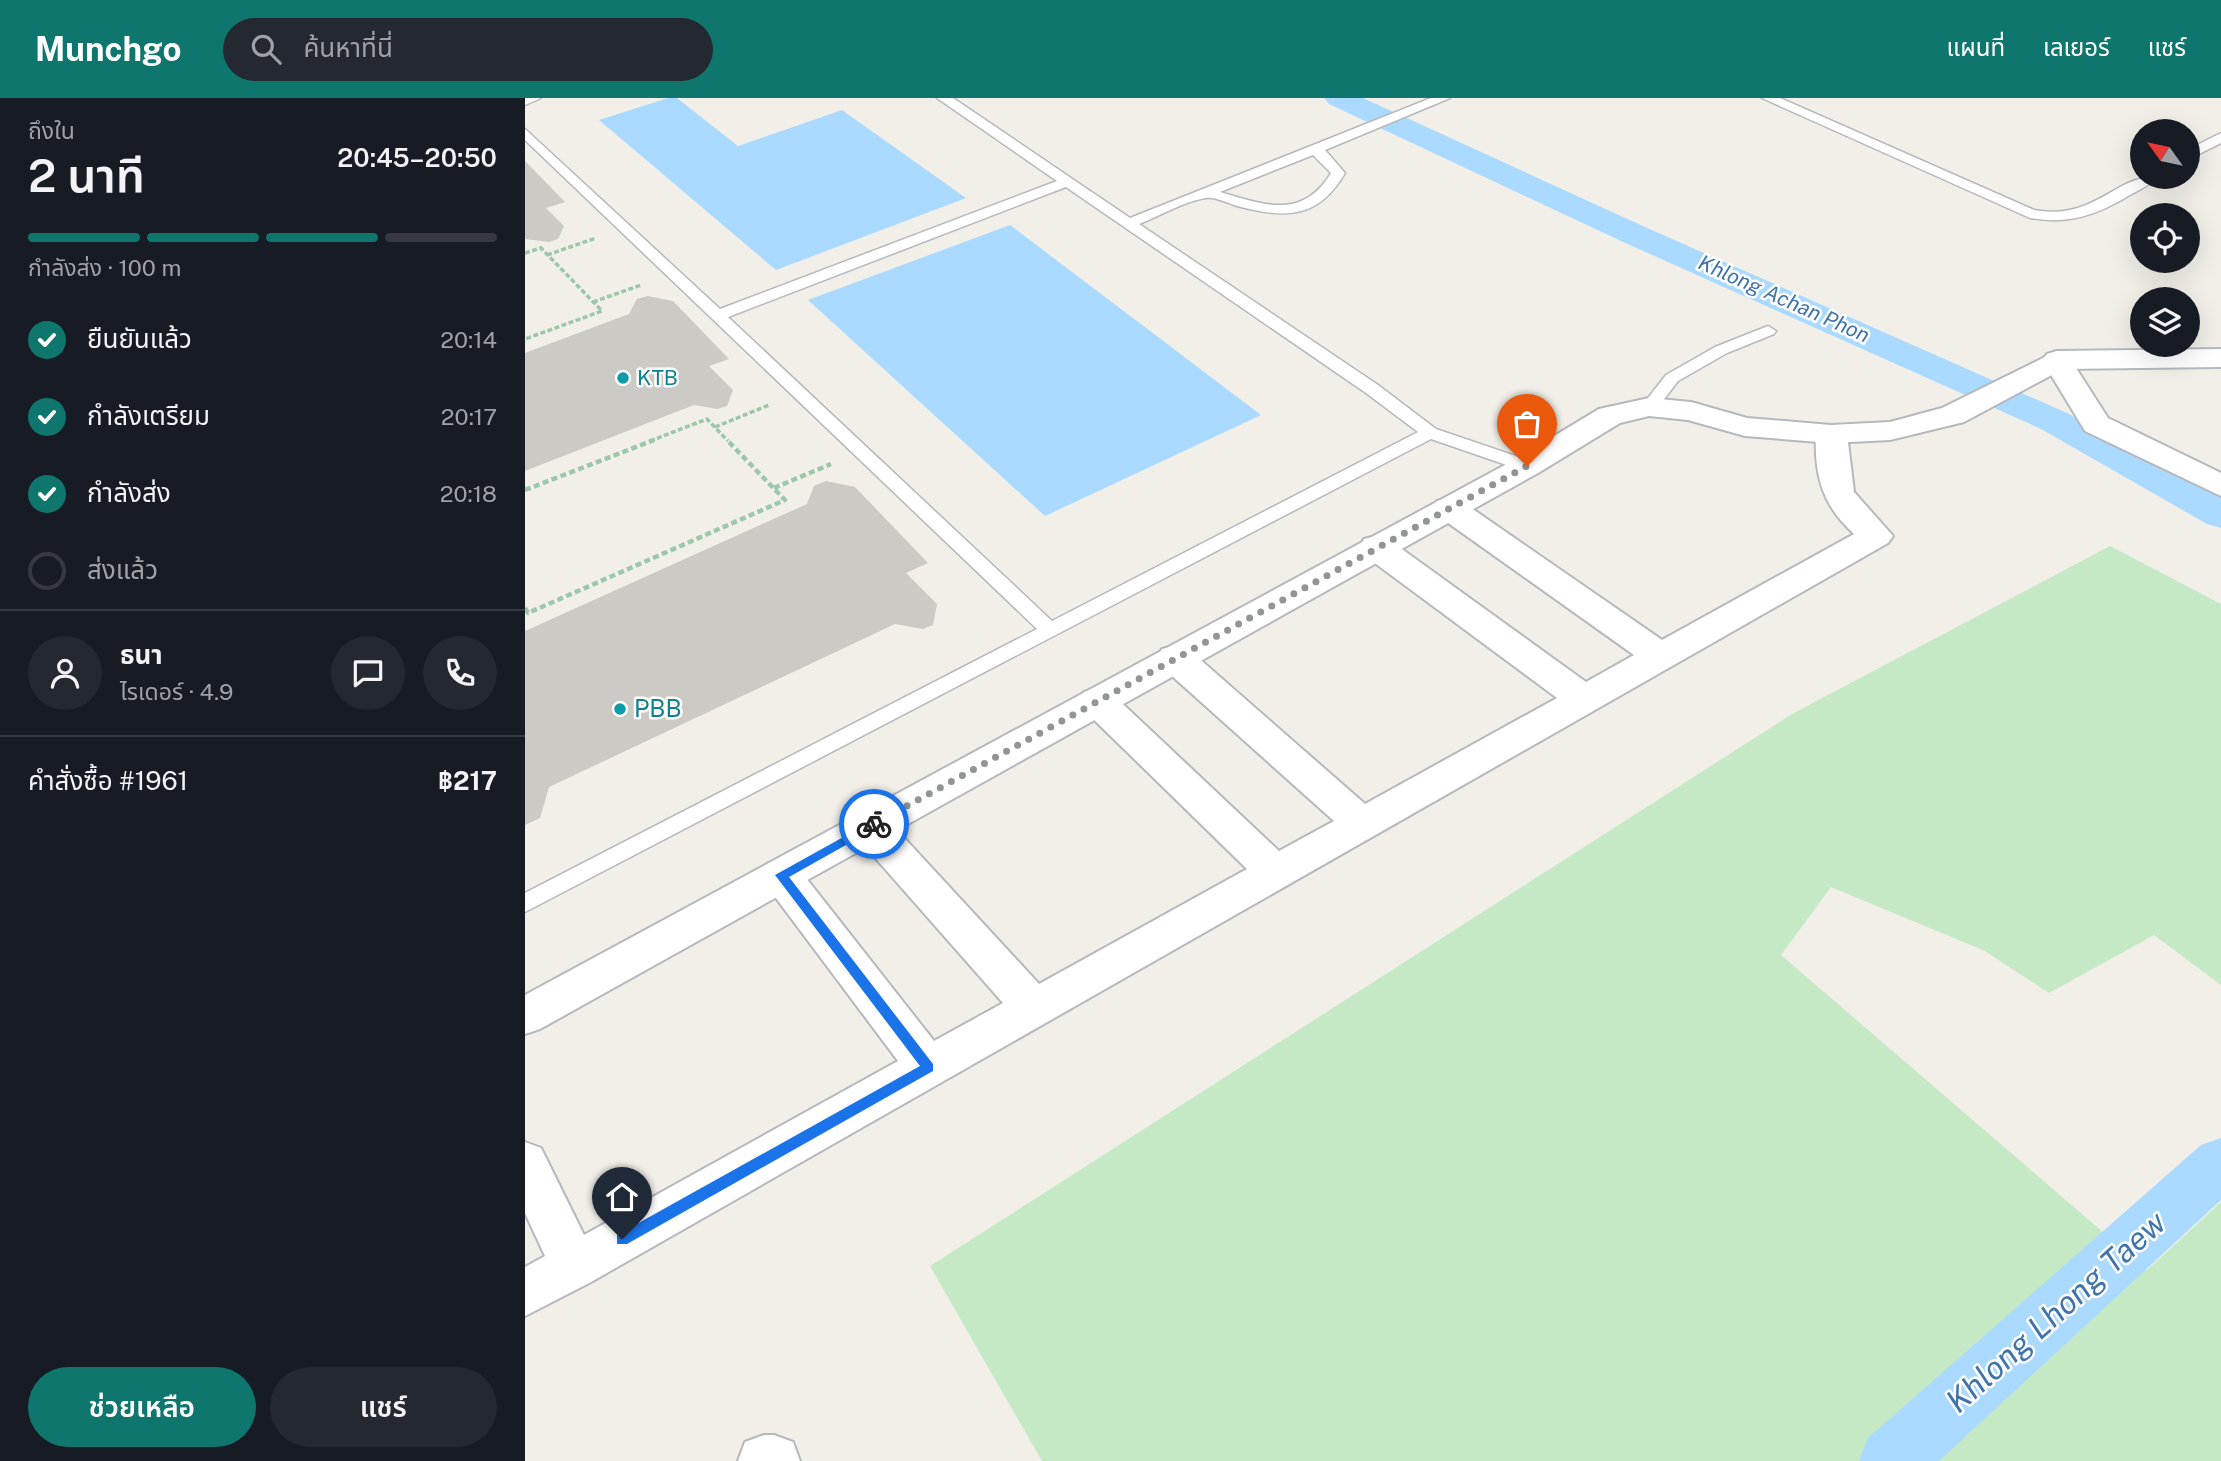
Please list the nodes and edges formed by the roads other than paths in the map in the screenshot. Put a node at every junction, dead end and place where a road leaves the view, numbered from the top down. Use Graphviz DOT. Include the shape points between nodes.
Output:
graph roads {
  1 [pos="534,98"];
  2 [pos="944,98"];
  3 [pos="1443,98"];
  4 [pos="1769,98"];
  5 [pos="525,101"];
  6 [pos="525,132"];
  7 [pos="2221,137"];
  8 [pos="1315,148"];
  9 [pos="2200,149"];
  10 [pos="1067,182"];
  11 [pos="2130,188"];
  12 [pos="1206,192"];
  13 [pos="1127,223"];
  14 [pos="718,315"];
  15 [pos="1768,331"];
  16 [pos="2221,358"];
  17 [pos="2057,360"];
  18 [pos="1649,407"];
  19 [pos="1430,433"];
  20 [pos="1831,434"];
  21 [pos="1527,466"];
  22 [pos="2221,486"];
  23 [pos="1449,508"];
  24 [pos="1376,547"];
  25 [pos="1049,629"];
  26 [pos="1175,657"];
  27 [pos="1661,657"];
  28 [pos="1585,699"];
  29 [pos="1097,702"];
  30 [pos="1363,824"];
  31 [pos="870,826"];
  32 [pos="1276,873"];
  33 [pos="781,875"];
  34 [pos="525,903"];
  35 [pos="1034,1008"];
  36 [pos="525,1016"];
  37 [pos="929,1068"];
  38 [pos="525,1163"];
  39 [pos="574,1266"];
  40 [pos="525,1293"];
  41 [pos="764,1461"];
  42 [pos="774,1461"];
  1 -- 5 [label="lane"];
  2 -- 10 [label="lane"];
  3 -- 8 [label="lane"];
  4 -- 11 [label="lane" via="2030,214 2053,220 2079,217"];
  6 -- 14 [label="lane"];
  7 -- 9 [label="lane"];
  8 -- 12 [label="lane"];
  8 -- 12 [label="lane" via="1338,173 1332,187 1304,206 1272,211"];
  10 -- 13 [label="lane"];
  10 -- 14 [label="lane"];
  12 -- 13 [label="lane"];
  13 -- 19 [label="lane"];
  14 -- 25 [label="lane"];
  15 -- 18 [label="lane" via="1721,350 1672,378"];
  16 -- 17 [label="street"];
  17 -- 20 [label="street" via="1953,415 1890,431"];
  17 -- 22 [label="street" via="2096,424"];
  18 -- 20 [label="street" via="1691,411 1745,427"];
  18 -- 21 [label="street" via="1610,416"];
  19 -- 21 [label="lane"];
  19 -- 25 [label="lane"];
  20 -- 27 [label="street" via="1834,488 1849,512 1876,536"];
  21 -- 23 [label="street"];
  23 -- 24 [label="street"];
  23 -- 27 [label="street"];
  24 -- 26 [label="street"];
  24 -- 28 [label="street"];
  25 -- 34 [label="lane"];
  26 -- 29 [label="street"];
  26 -- 30 [label="street"];
  27 -- 28 [label="street"];
  28 -- 30 [label="street"];
  29 -- 31 [label="street"];
  29 -- 32 [label="street"];
  30 -- 32 [label="street"];
  31 -- 33 [label="street"];
  31 -- 35 [label="street"];
  32 -- 35 [label="street"];
  33 -- 36 [label="street"];
  33 -- 37 [label="street"];
  35 -- 37 [label="street"];
  37 -- 39 [label="street"];
  38 -- 39 [label="street"];
  39 -- 40 [label="street"];
  41 -- 42 [label="street"];
}
